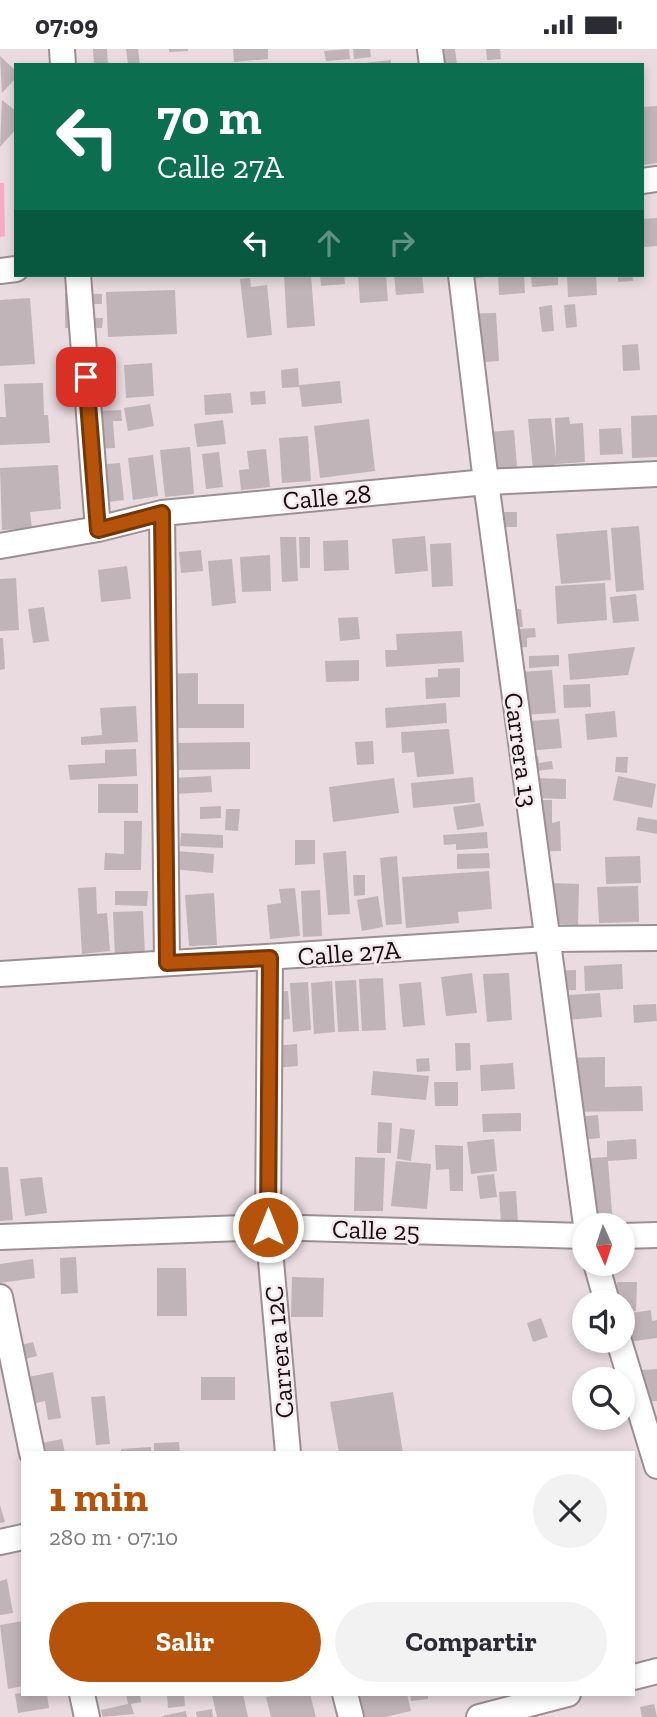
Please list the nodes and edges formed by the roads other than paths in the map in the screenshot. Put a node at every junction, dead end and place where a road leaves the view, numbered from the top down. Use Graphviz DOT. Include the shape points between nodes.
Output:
graph roads {
  1 [pos="78,277"];
  2 [pos="461,277"];
  3 [pos="657,474"];
  4 [pos="485,482"];
  5 [pos="162,513"];
  6 [pos="98,530"];
  7 [pos="0,545"];
  8 [pos="657,938"];
  9 [pos="547,939"];
  10 [pos="270,958"];
  11 [pos="167,963"];
  12 [pos="0,974"];
  13 [pos="584,1213"];
  14 [pos="268,1227"];
  15 [pos="657,1235"];
  16 [pos="572,1236"];
  17 [pos="635,1236"];
  18 [pos="0,1237"];
  19 [pos="0,1297"];
  20 [pos="623,1353"];
  21 [pos="32,1451"];
  22 [pos="288,1451"];
  23 [pos="657,1466"];
  24 [pos="21,1537"];
  25 [pos="0,1542"];
  26 [pos="657,1671"];
  27 [pos="635,1677"];
  28 [pos="82,1696"];
  29 [pos="346,1696"];
  30 [pos="560,1696"];
  31 [pos="87,1717"];
  32 [pos="351,1717"];
  33 [pos="479,1717"];
  1 -- 6 [label="street"];
  2 -- 4 [label="street, Carrera 13"];
  3 -- 4 [label="street, Calle 28"];
  4 -- 5 [label="street, Calle 28"];
  4 -- 9 [label="street, Carrera 13"];
  5 -- 6 [label="street, Calle 28"];
  5 -- 11 [label="street"];
  6 -- 7 [label="street, Calle 28"];
  8 -- 9 [label="street, Calle 27A"];
  9 -- 10 [label="street, Calle 27A"];
  9 -- 13 [label="street, Carrera 13"];
  10 -- 11 [label="street, Calle 27A"];
  10 -- 14 [label="street, Carrera 12C"];
  11 -- 12 [label="street, Calle 27A"];
  14 -- 16 [label="street, Calle 25"];
  14 -- 18 [label="street, Calle 25"];
  14 -- 22 [label="street, Carrera 12C"];
  15 -- 17 [label="street"];
  19 -- 21 [label="street"];
  20 -- 23 [label="street"];
  24 -- 25 [label="street"];
  26 -- 27 [label="street"];
  28 -- 31 [label="street"];
  29 -- 32 [label="street"];
  30 -- 33 [label="street"];
}
